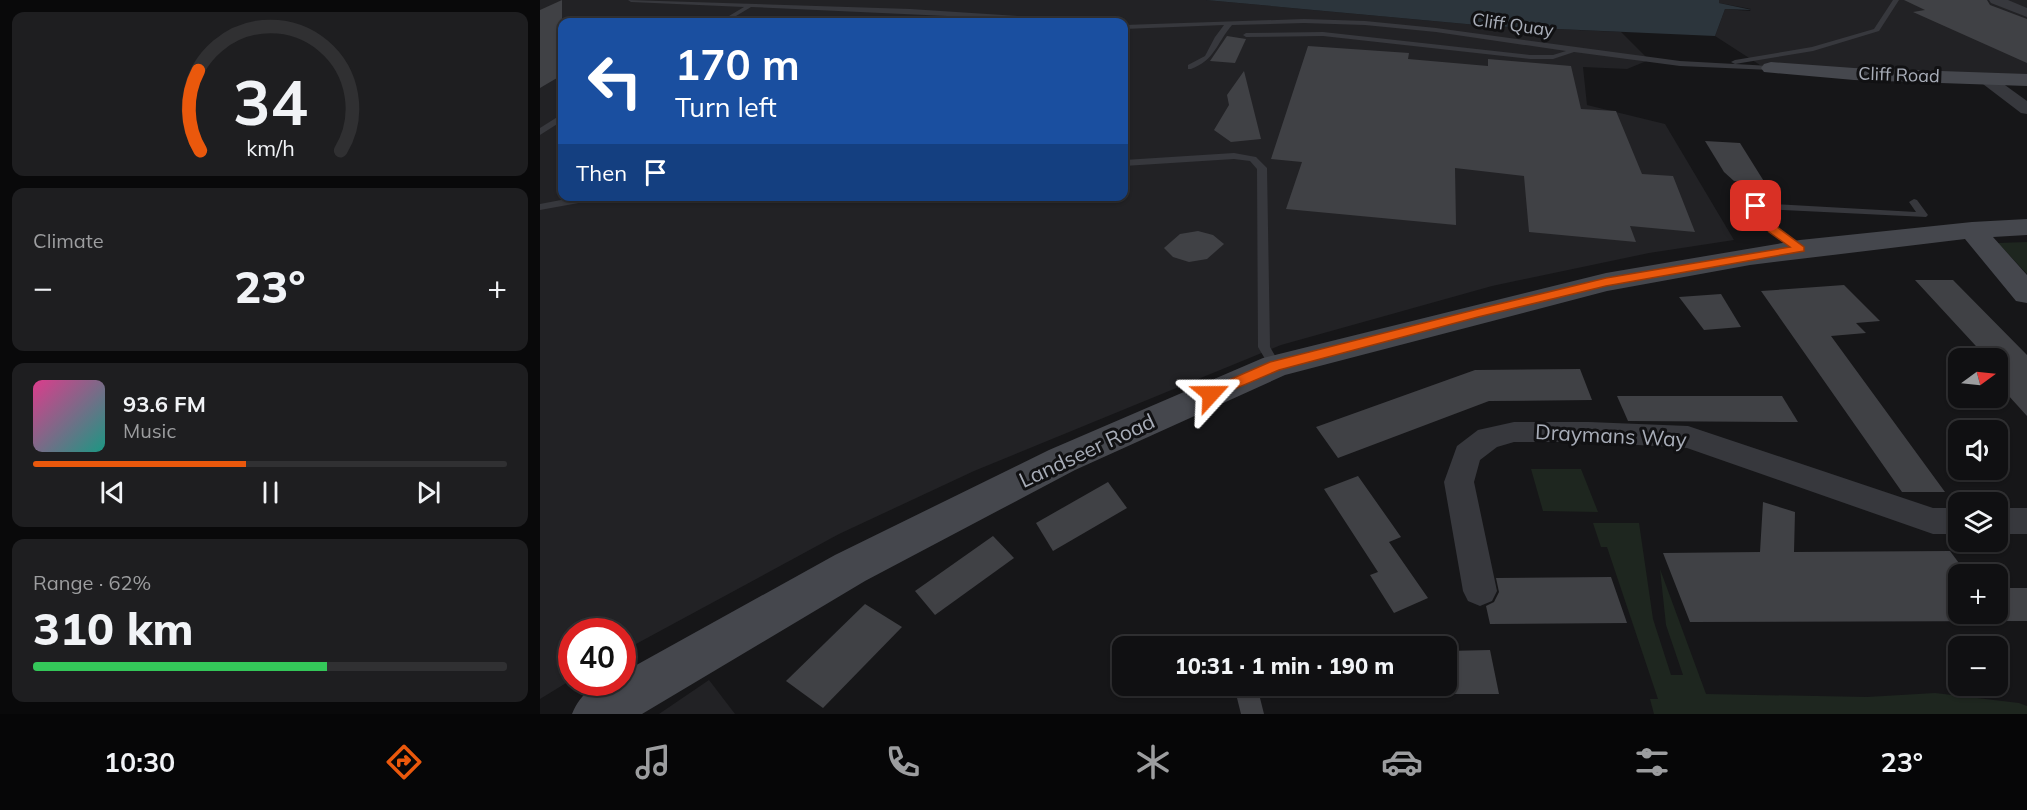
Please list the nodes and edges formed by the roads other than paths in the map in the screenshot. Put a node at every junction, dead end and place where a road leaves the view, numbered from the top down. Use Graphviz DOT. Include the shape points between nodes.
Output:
graph roads {
  1 [pos="631,0"];
  2 [pos="760,0"];
  3 [pos="1896,0"];
  4 [pos="1996,0"];
  5 [pos="748,7"];
  6 [pos="2027,13"];
  7 [pos="729,18"];
  8 [pos="1012,18"];
  9 [pos="1230,24"];
  10 [pos="1128,27"];
  11 [pos="1246,35"];
  12 [pos="1574,49"];
  13 [pos="1708,66"];
  14 [pos="1191,67"];
  15 [pos="1772,68"];
  16 [pos="1985,78"];
  17 [pos="2027,80"];
  18 [pos="2027,109"];
  19 [pos="558,121"];
  20 [pos="540,132"];
  21 [pos="1128,163"];
  22 [pos="573,201"];
  23 [pos="1914,202"];
  24 [pos="540,207"];
  25 [pos="2027,227"];
  26 [pos="1972,230"];
  27 [pos="1800,249"];
  28 [pos="2027,294"];
  29 [pos="1275,366"];
  30 [pos="1948,521"];
  31 [pos="2008,521"];
  32 [pos="2027,521"];
  33 [pos="1480,591"];
  34 [pos="596,714"];
  1 -- 5 [label="lane"];
  2 -- 5 [label="lane"];
  3 -- 13 [label="lane" via="1877,30 1813,49"];
  4 -- 6 [label="street"];
  5 -- 7 [label="lane"];
  5 -- 8 [label="lane" via="817,6"];
  9 -- 10 [label="lane, Cliff Quay"];
  9 -- 12 [label="lane, Cliff Quay" via="1362,23"];
  9 -- 14 [label="lane" via="1208,57"];
  11 -- 12 [label="lane, Cliff Quay" via="1323,34 1539,58"];
  12 -- 13 [label="lane, Cliff Quay"];
  13 -- 15 [label="lane, Cliff Quay"];
  15 -- 16 [label="street, Cliff Road"];
  16 -- 17 [label="street, Cliff Road"];
  16 -- 18 [label="street"];
  19 -- 20 [label="lane"];
  21 -- 29 [label="lane" via="1234,156 1253,159 1262,168 1264,347"];
  22 -- 24 [label="lane"];
  23 -- 27 [label="lane" via="1923,214 1756,206 1773,229"];
  25 -- 26 [label="street, Landseer Road"];
  26 -- 27 [label="street, Landseer Road"];
  26 -- 28 [label="street"];
  27 -- 29 [label="street, Landseer Road" via="1606,282"];
  29 -- 34 [label="street, Landseer Road" via="1062,460 860,562"];
  30 -- 33 [label="street, Draymans Way" via="1933,521 1688,437 1514,432 1488,438 1467,454 1459,482"];
  31 -- 32 [label="street"];
}
